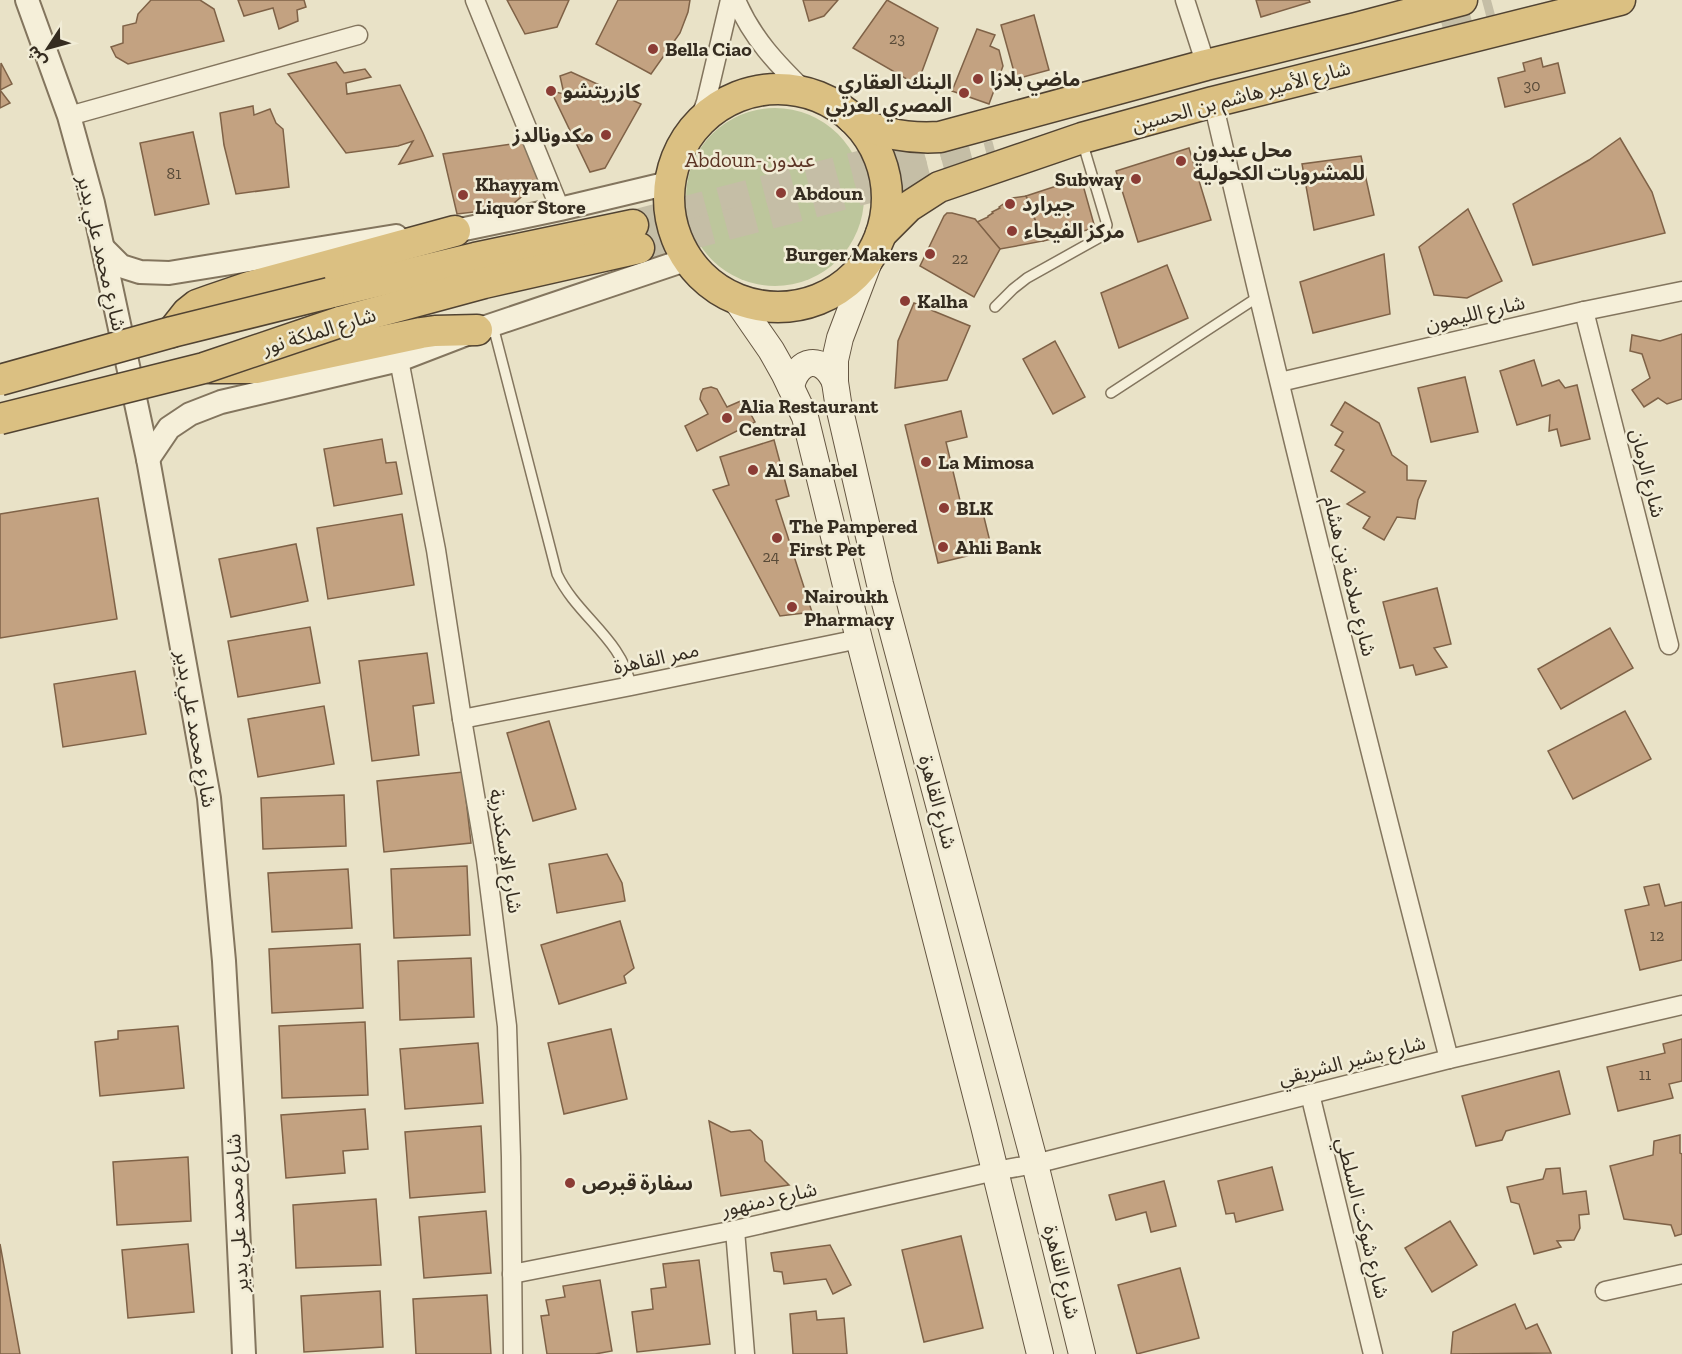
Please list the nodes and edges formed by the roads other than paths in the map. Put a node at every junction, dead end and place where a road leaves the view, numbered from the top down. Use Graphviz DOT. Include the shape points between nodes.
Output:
graph roads {
  1 [pos="27,0"];
  2 [pos="475,0"];
  3 [pos="730,0"];
  4 [pos="736,0"];
  5 [pos="1185,0"];
  6 [pos="1462,0"];
  7 [pos="1620,0"];
  8 [pos="358,35"];
  9 [pos="1206,64"];
  10 [pos="806,92"];
  11 [pos="1213,102"];
  12 [pos="69,116"];
  13 [pos="854,119"];
  14 [pos="699,121"];
  15 [pos="1082,138"];
  16 [pos="669,183"];
  17 [pos="560,209"];
  18 [pos="455,231"];
  19 [pos="877,242"];
  20 [pos="103,248"];
  21 [pos="688,259"];
  22 [pos="1682,291"];
  23 [pos="1258,297"];
  24 [pos="735,298"];
  25 [pos="996,307"];
  26 [pos="1584,311"];
  27 [pos="485,328"];
  28 [pos="172,332"];
  29 [pos="399,360"];
  30 [pos="204,368"];
  31 [pos="0,380"];
  32 [pos="835,382"];
  33 [pos="1280,382"];
  34 [pos="791,387"];
  35 [pos="1111,393"];
  36 [pos="0,419"];
  37 [pos="148,459"];
  38 [pos="859,639"];
  39 [pos="1669,645"];
  40 [pos="632,686"];
  41 [pos="462,719"];
  42 [pos="1682,1005"];
  43 [pos="1449,1059"];
  44 [pos="1310,1094"];
  45 [pos="1035,1164"];
  46 [pos="995,1171"];
  47 [pos="735,1230"];
  48 [pos="512,1274"];
  49 [pos="1682,1274"];
  50 [pos="1605,1291"];
  51 [pos="244,1354"];
  52 [pos="513,1354"];
  53 [pos="745,1354"];
  54 [pos="1040,1354"];
  55 [pos="1082,1354"];
  56 [pos="1373,1354"];
  1 -- 12 [label="street, شارع محمد علي بدير"];
  2 -- 17 [label="street"];
  3 -- 14 [label="street"];
  4 -- 10 [label="street" via="766,52"];
  5 -- 9 [label="street"];
  6 -- 9 [label="highway, شارع الأمير هاشم بن الحسين"];
  7 -- 11 [label="highway, شارع الأمير هاشم بن الحسين"];
  8 -- 12 [label="street"];
  9 -- 13 [label="highway, شارع الأمير هاشم بن الحسين" via="940,137 909,137"];
  10 -- 13 [label="highway, شارع الأمير هاشم بن الحسين" via="831,102"];
  10 -- 14 [label="highway, شارع الأمير هاشم بن الحسين" via="777,88 749,92 722,103"];
  11 -- 15 [label="highway, شارع الأمير هاشم بن الحسين"];
  11 -- 23 [label="street, شارع سلامة بن هشام"];
  12 -- 20 [label="street, شارع محمد علي بدير"];
  13 -- 19 [label="highway" via="872,144 884,172 887,203"];
  14 -- 16 [label="highway, شارع الأمير هاشم بن الحسين" via="680,149"];
  15 -- 19 [label="highway, شارع الأمير هاشم بن الحسين" via="939,187 908,207"];
  15 -- 25 [label="lane" via="1107,225 1104,235 1027,278"];
  16 -- 17 [label="street"];
  16 -- 21 [label="highway, شارع الأمير هاشم بن الحسين" via="675,235"];
  17 -- 18 [label="street"];
  18 -- 20 [label="street" via="387,236 169,273 140,272 121,266"];
  18 -- 28 [label="highway" via="211,300 187,313"];
  19 -- 24 [label="highway, شارع الأمير هاشم بن الحسين" via="854,276 828,295 798,305 776,306"];
  19 -- 32 [label="main road, شارع القاهرة" via="840,338"];
  20 -- 37 [label="street, شارع محمد علي بدير"];
  21 -- 24 [label="highway, شارع الأمير هاشم بن الحسين" via="701,275"];
  21 -- 27 [label="street"];
  22 -- 26 [label="street, شارع الليمون"];
  23 -- 33 [label="street, شارع سلامة بن هشام"];
  23 -- 35 [label="lane"];
  24 -- 34 [label="main road, شارع القاهرة"];
  26 -- 33 [label="street, شارع الليمون"];
  26 -- 39 [label="street, شارع الرمان"];
  27 -- 29 [label="street"];
  27 -- 30 [label="highway" via="421,333 256,368"];
  27 -- 40 [label="lane" via="557,574 568,594 615,648"];
  28 -- 30 [label="highway, شارع الملكة نور, bridge" via="475,258 636,236 340,322"];
  28 -- 31 [label="highway, شارع الملكة نور, bridge"];
  29 -- 37 [label="street" via="221,402 190,414 169,428"];
  29 -- 41 [label="street, شارع الإسكندرية" via="436,550"];
  30 -- 36 [label="highway, شارع الملكة نور, bridge"];
  32 -- 34 [label="main road" via="829,370 811,362 799,369"];
  32 -- 45 [label="main road, شارع القاهرة" via="880,584"];
  33 -- 43 [label="street, شارع سلامة بن هشام" via="1362,723"];
  34 -- 38 [label="main road, شارع القاهرة" via="805,417"];
  37 -- 51 [label="street, شارع محمد علي بدير" via="209,798 225,973"];
  38 -- 40 [label="street, ممر القاهرة"];
  38 -- 46 [label="main road, شارع القاهرة"];
  40 -- 41 [label="street, ممر القاهرة"];
  41 -- 48 [label="street, شارع الإسكندرية" via="486,860 507,1026"];
  42 -- 43 [label="street, شارع بشير الشريقي"];
  43 -- 44 [label="street, شارع بشير الشريقي"];
  44 -- 45 [label="street, شارع بشير الشريقي"];
  44 -- 56 [label="street, شارع شوكت السلطي"];
  45 -- 46 [label="street, شارع دمنهور"];
  45 -- 55 [label="main road, شارع القاهرة"];
  46 -- 47 [label="street, شارع دمنهور"];
  46 -- 54 [label="main road, شارع القاهرة"];
  47 -- 48 [label="street, شارع دمنهور"];
  47 -- 53 [label="street"];
  48 -- 52 [label="street, شارع الإسكندرية"];
  49 -- 50 [label="street"];
}
